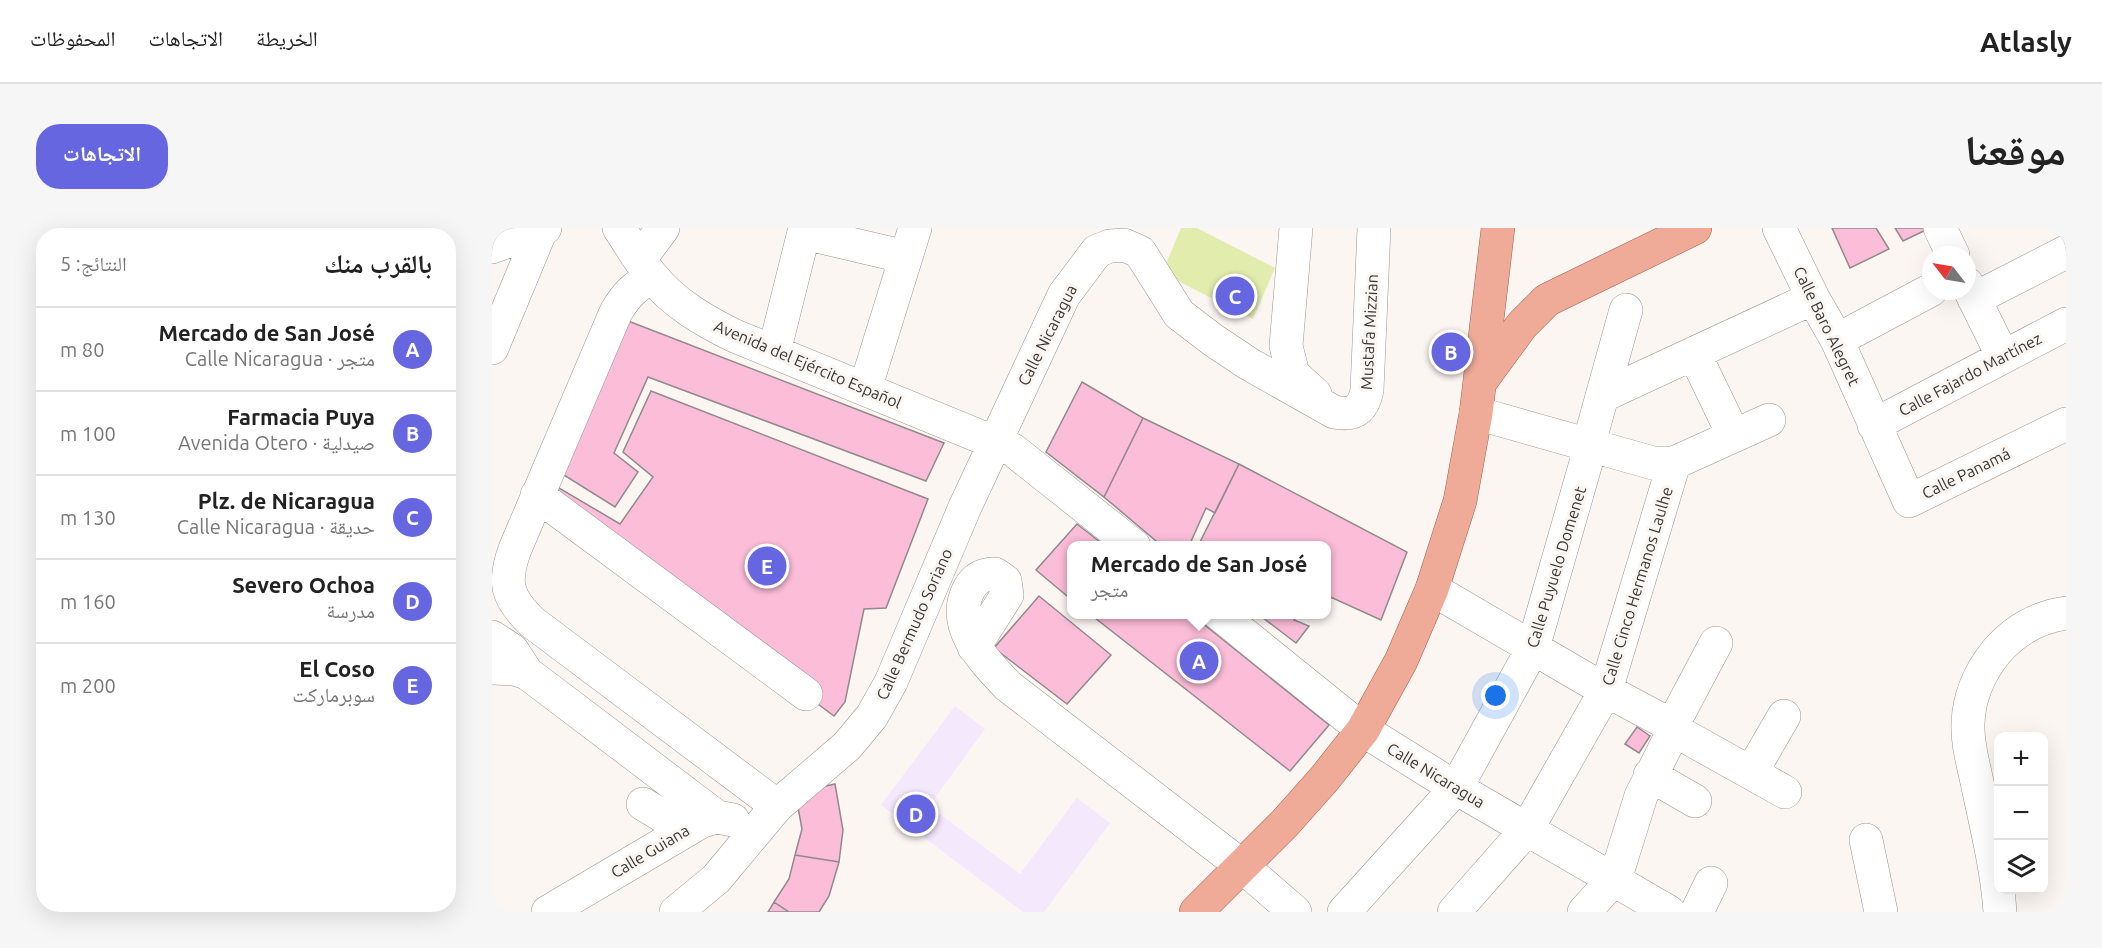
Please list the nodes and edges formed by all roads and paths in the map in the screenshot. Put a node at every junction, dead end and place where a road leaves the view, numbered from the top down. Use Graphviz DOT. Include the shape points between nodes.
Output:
graph roads {
  1 [pos="619,228"];
  2 [pos="663,228"];
  3 [pos="1296,228"];
  4 [pos="1374,228"];
  5 [pos="1498,228"];
  6 [pos="1695,228"];
  7 [pos="1779,228"];
  8 [pos="1940,228"];
  9 [pos="543,229"];
  10 [pos="805,230"];
  11 [pos="910,243"];
  12 [pos="1949,246"];
  13 [pos="492,247"];
  14 [pos="2066,252"];
  15 [pos="646,268"];
  16 [pos="1492,278"];
  17 [pos="1976,289"];
  18 [pos="1922,295"];
  19 [pos="1814,298"];
  20 [pos="1547,300"];
  21 [pos="1975,300"];
  22 [pos="1626,310"];
  23 [pos="2066,324"];
  24 [pos="1837,340"];
  25 [pos="492,348"];
  26 [pos="774,352"];
  27 [pos="1695,353"];
  28 [pos="2003,357"];
  29 [pos="865,388"];
  30 [pos="1602,396"];
  31 [pos="1478,397"];
  32 [pos="1334,412"];
  33 [pos="1769,420"];
  34 [pos="2066,424"];
  35 [pos="1874,425"];
  36 [pos="1734,436"];
  37 [pos="995,441"];
  38 [pos="1591,445"];
  39 [pos="1674,464"];
  40 [pos="541,487"];
  41 [pos="614,526"];
  42 [pos="1128,541"];
  43 [pos="1432,589"];
  44 [pos="2066,613"];
  45 [pos="1224,619"];
  46 [pos="492,637"];
  47 [pos="1716,643"];
  48 [pos="974,647"];
  49 [pos="1533,648"];
  50 [pos="492,668"];
  51 [pos="527,674"];
  52 [pos="1606,690"];
  53 [pos="807,694"];
  54 [pos="1784,716"];
  55 [pos="1673,728"];
  56 [pos="1363,730"];
  57 [pos="1751,773"];
  58 [pos="1650,775"];
  59 [pos="1456,788"];
  60 [pos="1785,792"];
  61 [pos="1695,801"];
  62 [pos="643,804"];
  63 [pos="717,817"];
  64 [pos="768,817"];
  65 [pos="1527,829"];
  66 [pos="686,830"];
  67 [pos="1866,840"];
  68 [pos="1242,866"];
  69 [pos="1612,879"];
  70 [pos="548,912"];
  71 [pos="676,912"];
  72 [pos="1196,912"];
  73 [pos="1295,912"];
  74 [pos="1344,912"];
  75 [pos="1454,912"];
  76 [pos="1584,912"];
  77 [pos="1669,912"];
  78 [pos="1881,912"];
  79 [pos="2000,912"];
  1 -- 15 [label="street, Avenida del Ejército Español"];
  2 -- 15 [label="street"];
  3 -- 32 [label="street" via="1286,346 1293,374"];
  4 -- 32 [label="street, Mustafa Mizzian" via="1367,390 1357,410 1346,414"];
  5 -- 16 [label="main road"];
  6 -- 20 [label="main road"];
  7 -- 19 [label="street, Calle Baro Alegret"];
  8 -- 12 [label="street"];
  9 -- 13 [label="street"];
  9 -- 25 [label="street"];
  10 -- 11 [label="street"];
  10 -- 26 [label="street"];
  11 -- 29 [label="street"];
  14 -- 17 [label="street"];
  15 -- 26 [label="street, Avenida del Ejército Español" via="676,301 704,321"];
  15 -- 40 [label="street" via="616,312"];
  16 -- 20 [label="main road" via="1528,300"];
  16 -- 31 [label="main road"];
  18 -- 24 [label="street"];
  19 -- 24 [label="street, Calle Baro Alegret"];
  19 -- 27 [label="street"];
  20 -- 31 [label="main road" via="1522,325"];
  21 -- 28 [label="street"];
  22 -- 30 [label="street, Calle Puyuelo Domenet"];
  23 -- 28 [label="street, Calle Fajardo Martínez"];
  24 -- 35 [label="street, Calle Baro Alegret"];
  26 -- 29 [label="street, Avenida del Ejército Español"];
  27 -- 30 [label="street"];
  27 -- 36 [label="street"];
  28 -- 35 [label="street, Calle Fajardo Martínez"];
  29 -- 37 [label="street, Avenida del Ejército Español"];
  30 -- 38 [label="street, Calle Puyuelo Domenet"];
  31 -- 38 [label="street"];
  31 -- 43 [label="main road" via="1460,501"];
  32 -- 37 [label="street, Calle Nicaragua" via="1213,340 1179,314 1140,252 1124,245 1110,246 1097,251 1064,296"];
  33 -- 36 [label="street"];
  34 -- 35 [label="street, Calle Panamá" via="1909,501"];
  36 -- 39 [label="street"];
  37 -- 42 [label="street" via="1031,463"];
  37 -- 64 [label="street, Calle Bermudo Soriano" via="891,682 872,716 847,746"];
  38 -- 39 [label="street" via="1653,463"];
  38 -- 49 [label="street, Calle Puyuelo Domenet"];
  39 -- 52 [label="street, Calle Cinco Hermanos Laulhe"];
  40 -- 41 [label="street"];
  40 -- 53 [label="street"];
  40 -- 64 [label="street" via="508,568 509,589 517,608"];
  43 -- 49 [label="street"];
  43 -- 56 [label="main road" via="1401,662"];
  44 -- 79 [label="street" via="2032,623 2002,646 1981,675 1970,708 1969,741"];
  45 -- 56 [label="street, Calle Nicaragua"];
  46 -- 51 [label="street" via="512,650"];
  47 -- 55 [label="street"];
  48 -- 68 [label="street" via="1008,686"];
  49 -- 52 [label="street"];
  49 -- 59 [label="street, Calle Puyuelo Domenet"];
  50 -- 51 [label="street"];
  51 -- 63 [label="street"];
  52 -- 55 [label="street"];
  52 -- 65 [label="street, Calle Cinco Hermanos Laulhe"];
  54 -- 57 [label="street"];
  55 -- 57 [label="street"];
  55 -- 58 [label="street"];
  56 -- 59 [label="street, Calle Nicaragua"];
  56 -- 68 [label="main road" via="1285,823"];
  57 -- 60 [label="street"];
  58 -- 61 [label="street"];
  58 -- 69 [label="street"];
  59 -- 65 [label="street, Calle Nicaragua"];
  59 -- 74 [label="street, Calle Puyuelo Domenet"];
  62 -- 66 [label="street"];
  63 -- 64 [label="street"];
  63 -- 66 [label="street, Calle Guiana"];
  64 -- 71 [label="street, Calle Bermudo Soriano" via="716,879"];
  65 -- 69 [label="street, Calle Nicaragua"];
  65 -- 75 [label="street, Calle Cinco Hermanos Laulhe"];
  66 -- 70 [label="street, Calle Guiana"];
  67 -- 78 [label="street"];
  68 -- 72 [label="main road"];
  68 -- 73 [label="street"];
  69 -- 76 [label="street"];
  69 -- 77 [label="street, Calle Nicaragua"];
}
